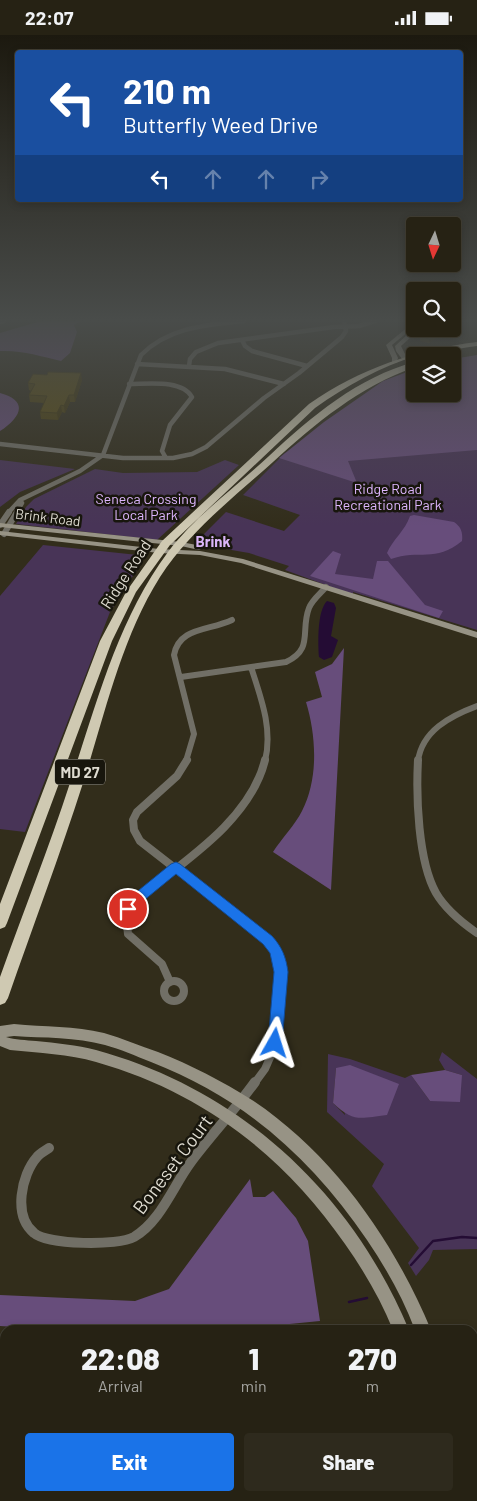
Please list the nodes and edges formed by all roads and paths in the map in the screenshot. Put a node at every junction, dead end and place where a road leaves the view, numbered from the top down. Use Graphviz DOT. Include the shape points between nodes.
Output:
graph roads {
  1 [pos="127,389"];
  2 [pos="188,389"];
  3 [pos="276,389"];
  4 [pos="335,389"];
  5 [pos="357,389"];
  6 [pos="0,444"];
  7 [pos="103,455"];
  8 [pos="166,458"];
  9 [pos="2,528"];
  10 [pos="170,548"];
  11 [pos="326,587"];
  12 [pos="232,620"];
  13 [pos="477,635"];
  14 [pos="251,667"];
  15 [pos="181,677"];
  16 [pos="477,706"];
  17 [pos="176,867"];
  18 [pos="0,923"];
  19 [pos="477,933"];
  20 [pos="170,982"];
  21 [pos="0,998"];
  22 [pos="0,1032"];
  23 [pos="0,1040"];
  24 [pos="242,1101"];
  25 [pos="230,1116"];
  26 [pos="49,1148"];
  27 [pos="400,1325"];
  28 [pos="420,1325"];
  1 -- 7 [label="street"];
  2 -- 8 [label="street" via="192,397 170,425 162,451"];
  3 -- 8 [label="street" via="202,450"];
  4 -- 10 [label="highway, Ridge Road / MD 27" via="312,407"];
  5 -- 10 [label="highway, Ridge Road / MD 27" via="289,441"];
  6 -- 7 [label="street"];
  7 -- 8 [label="street"];
  7 -- 9 [label="street" via="80,471 31,494"];
  9 -- 10 [label="main road, Brink Road"];
  10 -- 11 [label="main road, Brink Road" via="244,561"];
  10 -- 18 [label="highway, Ridge Road / MD 27" via="121,607"];
  10 -- 21 [label="highway, Ridge Road / MD 27" via="140,604 108,682 76,784"];
  11 -- 13 [label="main road, Brink Road"];
  11 -- 14 [label="street" via="309,608 300,655 286,662"];
  12 -- 15 [label="street" via="214,628 185,634 176,643 174,655"];
  14 -- 15 [label="street"];
  14 -- 17 [label="street" via="268,730 266,757 260,777 238,814"];
  15 -- 17 [label="street, Boneset Court" via="194,734 192,746 176,777 142,805 132,825 140,841"];
  16 -- 19 [label="street" via="449,717 430,734 420,749 416,775 425,863 432,885 443,904 466,927"];
  17 -- 20 [label="street" via="133,902 125,921 128,934 162,965"];
  17 -- 24 [label="street, Boneset Court" via="267,940 280,961 281,986 275,1043 269,1063"];
  22 -- 24 [label="main road" via="14,1030 101,1039 171,1063"];
  23 -- 25 [label="main road" via="95,1056 166,1080"];
  24 -- 25 [label="street, Boneset Court"];
  24 -- 28 [label="main road" via="282,1131 331,1179 362,1219 392,1268"];
  25 -- 26 [label="street, Boneset Court" via="190,1163 149,1224 138,1235 123,1242 44,1239 34,1234 22,1211 21,1195 37,1156"];
  25 -- 27 [label="main road" via="287,1161 315,1191 374,1274"];
}
